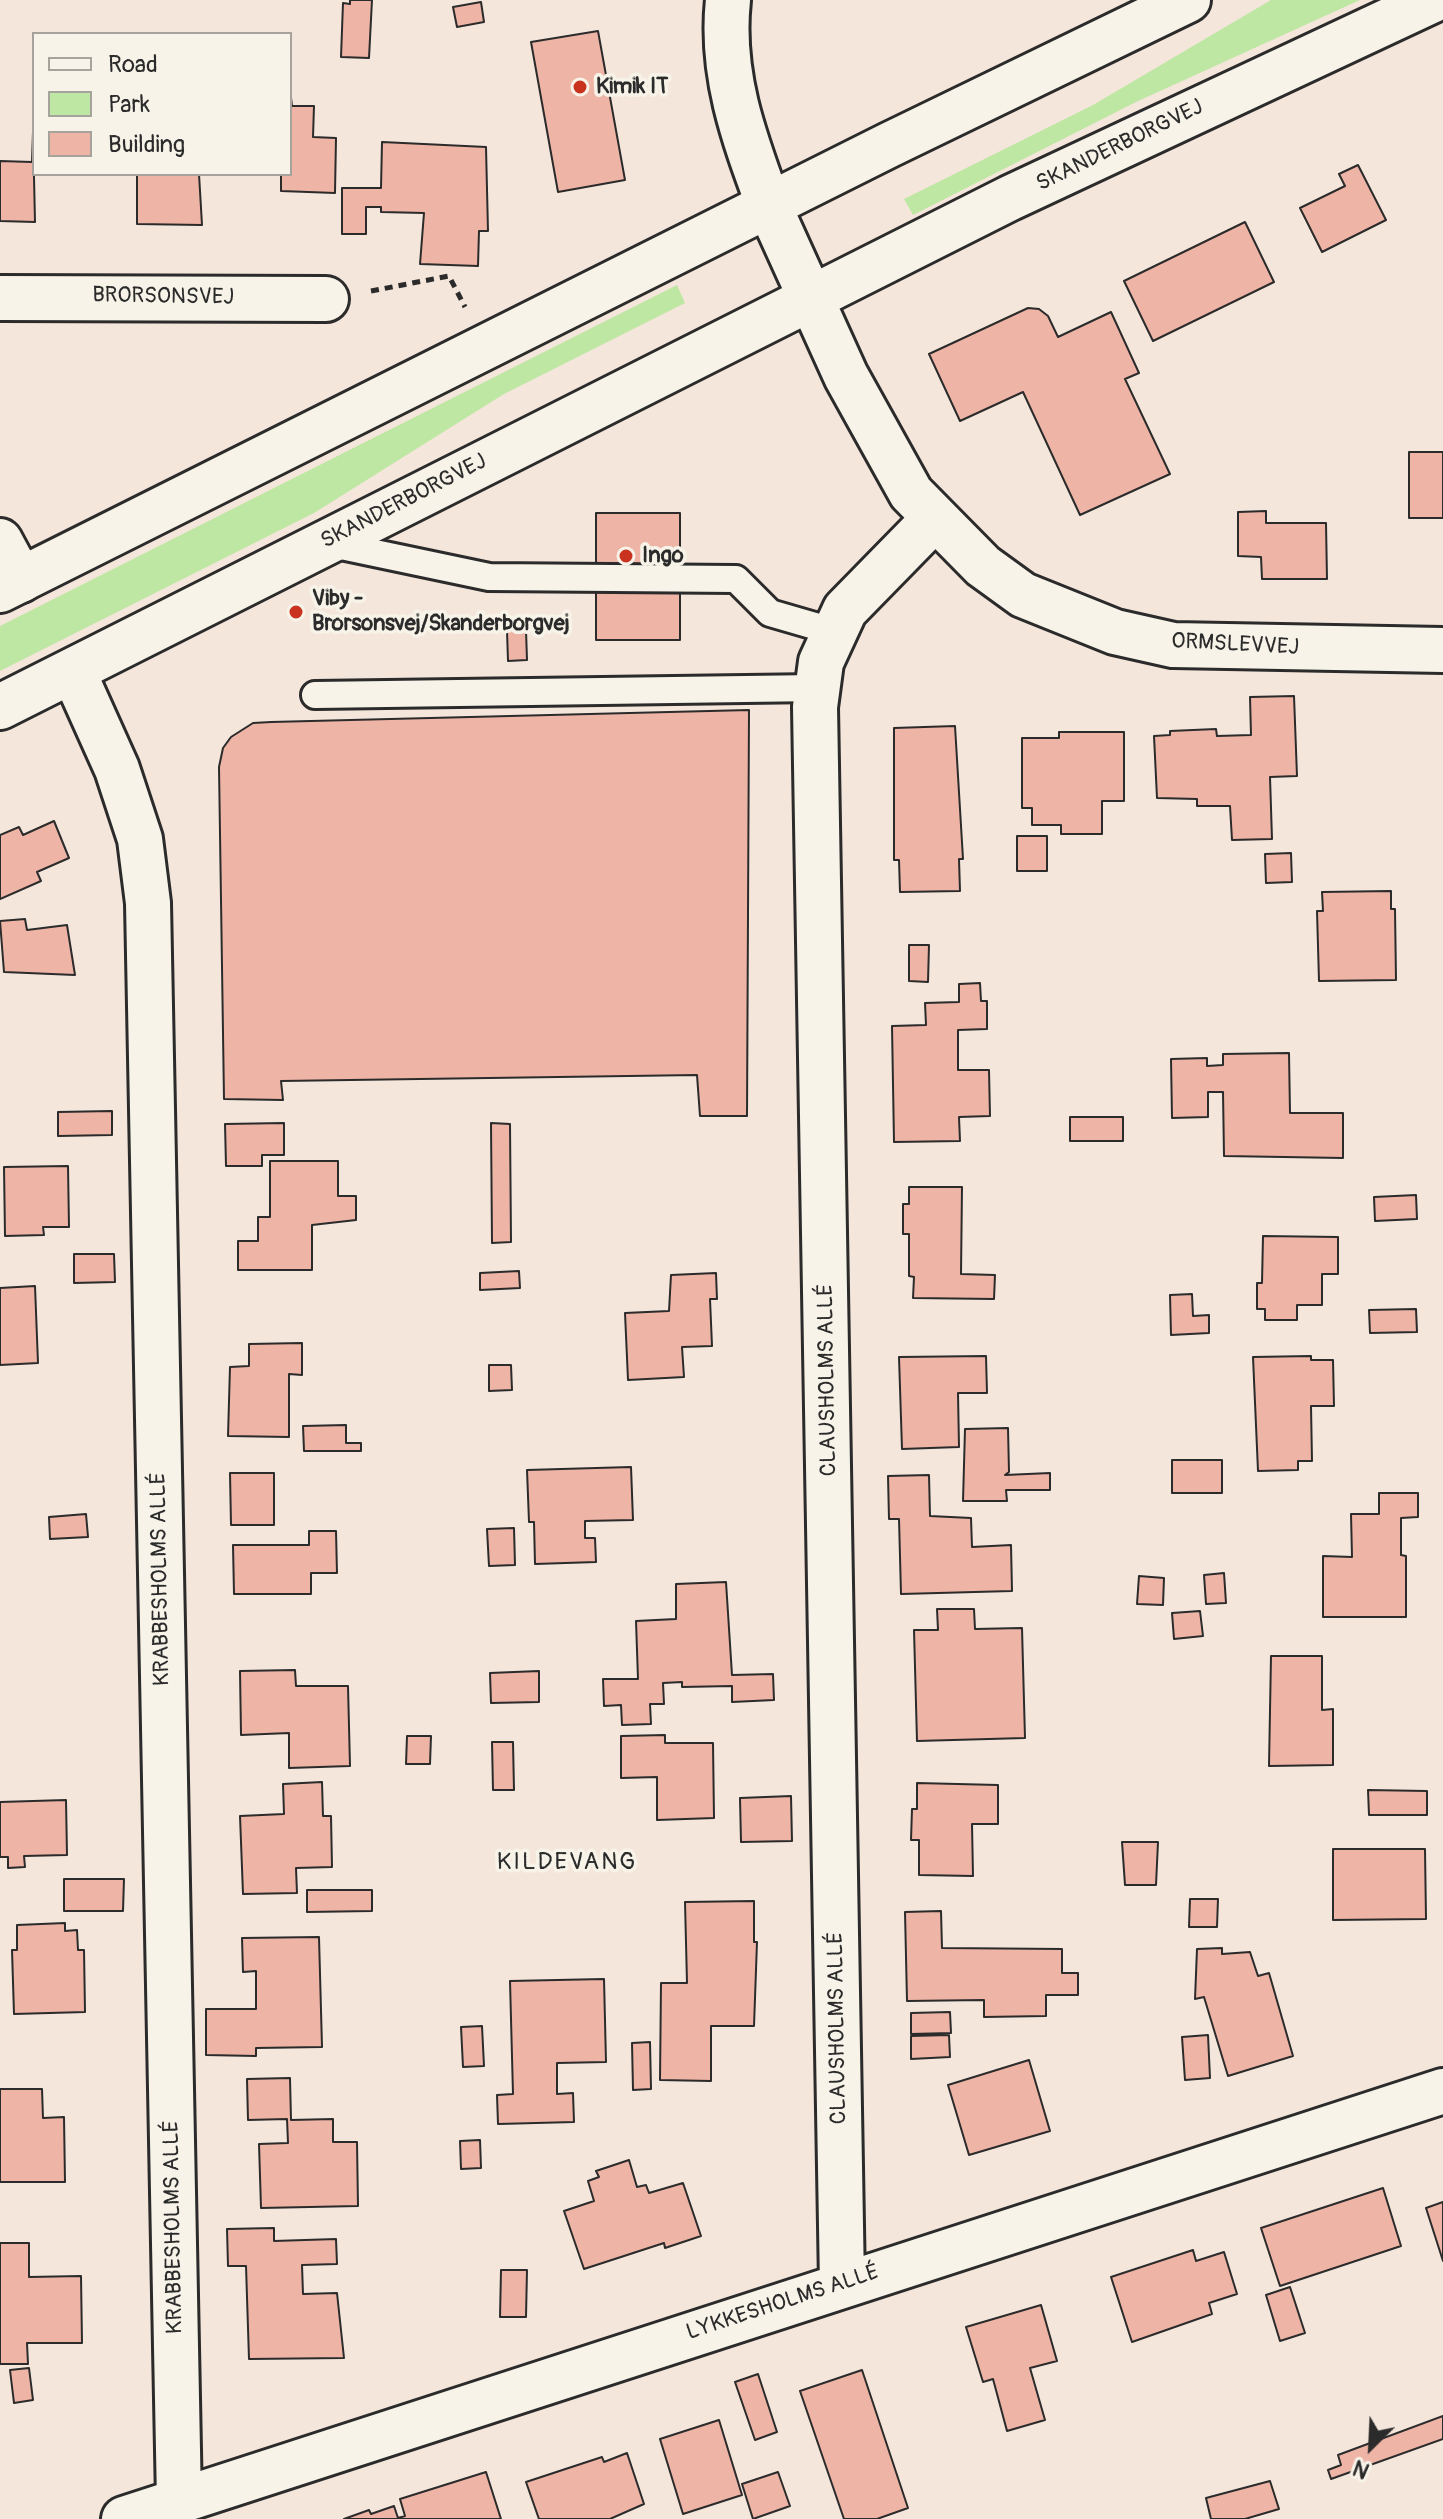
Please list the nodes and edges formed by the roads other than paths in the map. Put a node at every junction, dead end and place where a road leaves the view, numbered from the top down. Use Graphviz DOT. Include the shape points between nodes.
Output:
graph roads {
  1 [pos="728,0"];
  2 [pos="1188,0"];
  3 [pos="1433,0"];
  4 [pos="769,206"];
  5 [pos="0,298"];
  6 [pos="326,299"];
  7 [pos="810,299"];
  8 [pos="934,519"];
  9 [pos="0,541"];
  10 [pos="324,543"];
  11 [pos="10,585"];
  12 [pos="832,631"];
  13 [pos="1443,650"];
  14 [pos="73,671"];
  15 [pos="817,688"];
  16 [pos="315,695"];
  17 [pos="0,707"];
  18 [pos="1443,2091"];
  19 [pos="842,2284"];
  20 [pos="179,2501"];
  21 [pos="124,2519"];
  1 -- 4 [label="street" via="727,65 733,103"];
  2 -- 4 [label="street"];
  3 -- 7 [label="street, SKANDERBORGVEJ"];
  4 -- 7 [label="street"];
  4 -- 11 [label="street"];
  5 -- 6 [label="street, BRORSONSVEJ"];
  7 -- 8 [label="street, ORMSLEVVEJ" via="874,429 911,493"];
  7 -- 10 [label="street, SKANDERBORGVEJ"];
  8 -- 12 [label="street, CLAUSHOLMS ALLÉ" via="845,610"];
  8 -- 13 [label="street, ORMSLEVVEJ" via="1023,595 1115,632 1173,645"];
  9 -- 11 [label="street"];
  10 -- 12 [label="lane" via="489,577 736,579 770,613"];
  10 -- 14 [label="street, SKANDERBORGVEJ"];
  12 -- 15 [label="street, CLAUSHOLMS ALLÉ"];
  14 -- 17 [label="street, SKANDERBORGVEJ"];
  14 -- 20 [label="street, KRABBESHOLMS ALLÉ" via="117,769 140,839 148,903"];
  15 -- 16 [label="lane"];
  15 -- 19 [label="street, CLAUSHOLMS ALLÉ"];
  18 -- 19 [label="street, LYKKESHOLMS ALLÉ"];
  19 -- 20 [label="street, LYKKESHOLMS ALLÉ"];
  20 -- 21 [label="street, LYKKESHOLMS ALLÉ"];
}
